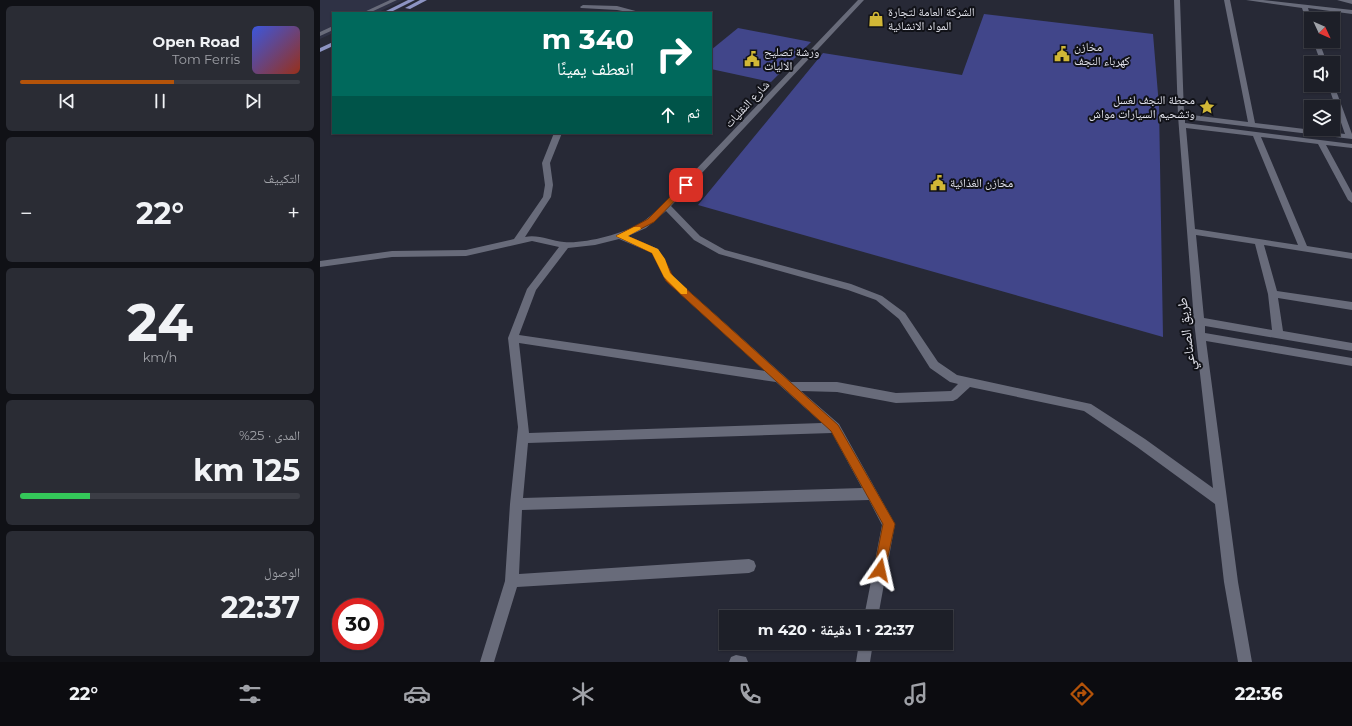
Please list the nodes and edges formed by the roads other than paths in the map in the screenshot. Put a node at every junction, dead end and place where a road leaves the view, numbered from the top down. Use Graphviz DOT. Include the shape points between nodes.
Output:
graph roads {
  1 [pos="394,0"];
  2 [pos="399,0"];
  3 [pos="412,0"];
  4 [pos="424,0"];
  5 [pos="584,0"];
  6 [pos="861,0"];
  7 [pos="1177,0"];
  8 [pos="1227,0"];
  9 [pos="1249,0"];
  10 [pos="1340,0"];
  11 [pos="1352,2"];
  12 [pos="1304,6"];
  13 [pos="584,7"];
  14 [pos="367,12"];
  15 [pos="373,12"];
  16 [pos="387,12"];
  17 [pos="399,12"];
  18 [pos="583,12"];
  19 [pos="635,12"];
  20 [pos="1306,12"];
  21 [pos="1352,12"];
  22 [pos="332,29"];
  23 [pos="320,35"];
  24 [pos="332,38"];
  25 [pos="320,44"];
  26 [pos="332,44"];
  27 [pos="320,50"];
  28 [pos="1334,92"];
  29 [pos="1181,120"];
  30 [pos="1252,126"];
  31 [pos="558,134"];
  32 [pos="1256,134"];
  33 [pos="1350,137"];
  34 [pos="1320,142"];
  35 [pos="1352,146"];
  36 [pos="1352,200"];
  37 [pos="666,206"];
  38 [pos="1191,231"];
  39 [pos="620,236"];
  40 [pos="518,240"];
  41 [pos="1259,242"];
  42 [pos="565,245"];
  43 [pos="1304,249"];
  44 [pos="1352,256"];
  45 [pos="320,264"];
  46 [pos="1273,294"];
  47 [pos="1352,306"];
  48 [pos="1199,321"];
  49 [pos="1278,335"];
  50 [pos="1202,336"];
  51 [pos="513,338"];
  52 [pos="1352,347"];
  53 [pos="1352,362"];
  54 [pos="784,382"];
  55 [pos="967,382"];
  56 [pos="835,428"];
  57 [pos="523,438"];
  58 [pos="872,494"];
  59 [pos="1221,501"];
  60 [pos="516,504"];
  61 [pos="749,566"];
  62 [pos="512,580"];
  63 [pos="872,610"];
  64 [pos="865,650"];
  65 [pos="488,662"];
  66 [pos="736,662"];
  67 [pos="741,662"];
  68 [pos="863,662"];
  69 [pos="1245,662"];
  1 -- 14 [label="street"];
  2 -- 15 [label="street"];
  3 -- 16 [label="main road"];
  4 -- 17 [label="main road"];
  5 -- 13 [label="street"];
  6 -- 37 [label="street, شارع النقليات"];
  7 -- 29 [label="street, طريق الصناعي"];
  8 -- 30 [label="street"];
  9 -- 12 [label="street"];
  10 -- 11 [label="street"];
  12 -- 20 [label="street"];
  12 -- 21 [label="street"];
  13 -- 18 [label="street"];
  13 -- 19 [label="street" via="617,8"];
  22 -- 23 [label="street"];
  24 -- 25 [label="main road"];
  26 -- 27 [label="main road"];
  28 -- 33 [label="street"];
  29 -- 30 [label="street"];
  29 -- 32 [label="street"];
  29 -- 38 [label="street, طريق الصناعي"];
  30 -- 33 [label="street"];
  31 -- 40 [label="street" via="546,163 549,185 547,197"];
  32 -- 34 [label="street"];
  32 -- 43 [label="street"];
  34 -- 35 [label="street"];
  34 -- 36 [label="street"];
  37 -- 39 [label="street, شارع النقليات" via="643,226"];
  37 -- 55 [label="street" via="697,238 722,252 851,287 879,298 902,316 934,365 954,379"];
  38 -- 41 [label="street"];
  38 -- 48 [label="street, طريق الصناعي"];
  39 -- 42 [label="street, شارع النقليات" via="596,242"];
  39 -- 54 [label="street" via="655,251 669,279"];
  40 -- 42 [label="street" via="539,238"];
  40 -- 45 [label="street" via="466,253 385,254"];
  41 -- 43 [label="street"];
  41 -- 46 [label="street"];
  42 -- 51 [label="street" via="532,289"];
  43 -- 44 [label="street"];
  46 -- 47 [label="street"];
  46 -- 49 [label="street"];
  48 -- 49 [label="street"];
  48 -- 50 [label="street, طريق الصناعي"];
  49 -- 52 [label="street"];
  50 -- 53 [label="street"];
  50 -- 59 [label="street, طريق الصناعي"];
  51 -- 54 [label="street"];
  51 -- 57 [label="street" via="524,427"];
  54 -- 55 [label="street" via="837,387 896,398 953,396"];
  54 -- 56 [label="street"];
  55 -- 59 [label="street" via="1087,407"];
  56 -- 57 [label="street"];
  56 -- 58 [label="street"];
  57 -- 60 [label="street"];
  58 -- 60 [label="street"];
  58 -- 63 [label="street" via="889,524"];
  59 -- 69 [label="street, طريق الصناعي" via="1231,582"];
  60 -- 62 [label="street"];
  61 -- 62 [label="street"];
  62 -- 65 [label="street"];
  64 -- 68 [label="street"];
  66 -- 67 [label="street"];
}
